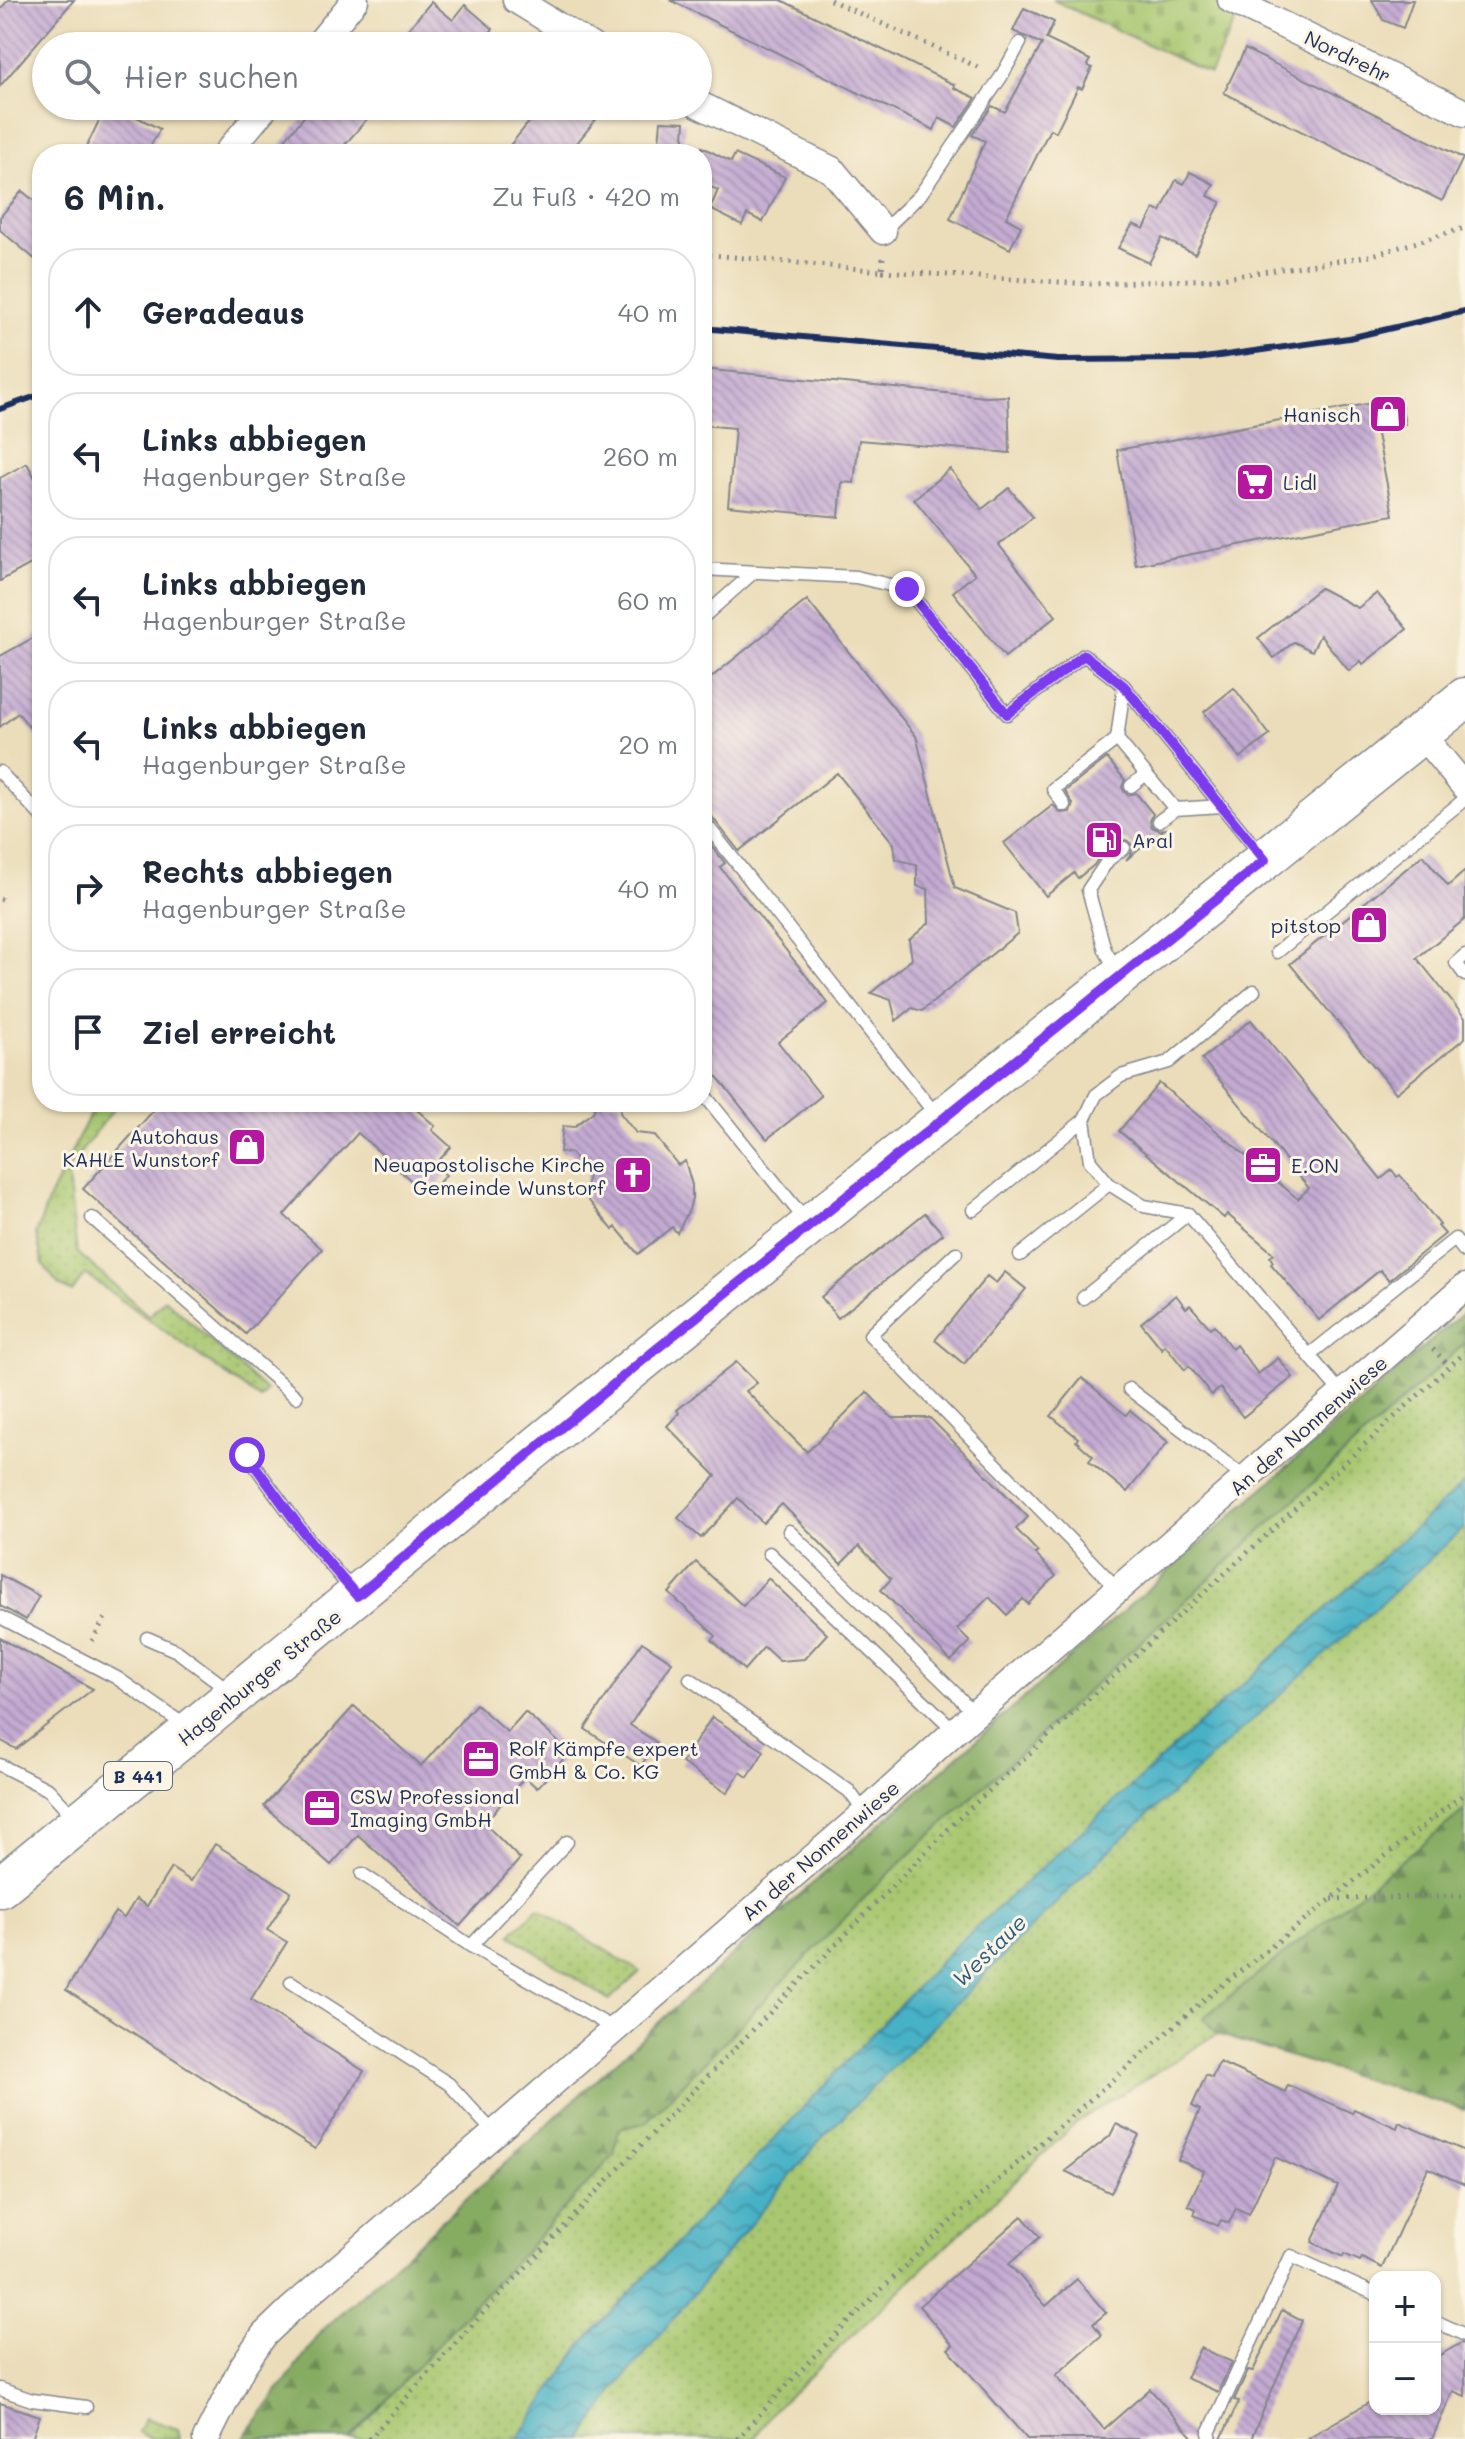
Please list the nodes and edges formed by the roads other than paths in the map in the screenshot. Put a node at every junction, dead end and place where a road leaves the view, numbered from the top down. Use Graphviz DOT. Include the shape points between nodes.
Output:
graph roads {
  1 [pos="355,0"];
  2 [pos="516,0"];
  3 [pos="1231,0"];
  4 [pos="329,32"];
  5 [pos="568,32"];
  6 [pos="1020,43"];
  7 [pos="712,111"];
  8 [pos="1465,113"];
  9 [pos="254,120"];
  10 [pos="234,144"];
  11 [pos="883,231"];
  12 [pos="712,570"];
  13 [pos="754,572"];
  14 [pos="712,609"];
  15 [pos="1124,686"];
  16 [pos="1465,698"];
  17 [pos="1421,734"];
  18 [pos="1117,739"];
  19 [pos="0,772"];
  20 [pos="1146,774"];
  21 [pos="1131,786"];
  22 [pos="1465,787"];
  23 [pos="1465,799"];
  24 [pos="1064,805"];
  25 [pos="32,806"];
  26 [pos="1222,806"];
  27 [pos="1175,809"];
  28 [pos="1159,821"];
  29 [pos="712,832"];
  30 [pos="1124,848"];
  31 [pos="1265,860"];
  32 [pos="1277,952"];
  33 [pos="1465,955"];
  34 [pos="1465,975"];
  35 [pos="1120,976"];
  36 [pos="1254,991"];
  37 [pos="712,1104"];
  38 [pos="1084,1120"];
  39 [pos="941,1122"];
  40 [pos="1109,1184"];
  41 [pos="973,1210"];
  42 [pos="1188,1214"];
  43 [pos="92,1218"];
  44 [pos="811,1227"];
  45 [pos="1465,1252"];
  46 [pos="956,1253"];
  47 [pos="1020,1255"];
  48 [pos="1465,1287"];
  49 [pos="1083,1298"];
  50 [pos="1309,1355"];
  51 [pos="1129,1389"];
  52 [pos="1343,1395"];
  53 [pos="296,1397"];
  54 [pos="247,1455"];
  55 [pos="1247,1479"];
  56 [pos="789,1531"];
  57 [pos="769,1553"];
  58 [pos="1119,1590"];
  59 [pos="357,1596"];
  60 [pos="0,1617"];
  61 [pos="147,1638"];
  62 [pos="690,1679"];
  63 [pos="236,1695"];
  64 [pos="964,1722"];
  65 [pos="193,1731"];
  66 [pos="0,1765"];
  67 [pos="865,1813"];
  68 [pos="79,1823"];
  69 [pos="567,1842"];
  70 [pos="362,1874"];
  71 [pos="0,1887"];
  72 [pos="471,1946"];
  73 [pos="291,1982"];
  74 [pos="613,2028"];
  75 [pos="494,2133"];
  76 [pos="1369,2291"];
  77 [pos="1441,2324"];
  78 [pos="1465,2335"];
  79 [pos="0,2389"];
  80 [pos="86,2407"];
  81 [pos="206,2439"];
  82 [pos="1211,2439"];
  1 -- 4 [label="street"];
  2 -- 5 [label="street"];
  3 -- 8 [label="street, Nordrehr"];
  6 -- 11 [label="lane" via="920,195"];
  7 -- 11 [label="street" via="832,170"];
  9 -- 10 [label="street"];
  12 -- 13 [label="lane"];
  13 -- 14 [label="lane"];
  13 -- 15 [label="lane" via="856,577 907,589 1007,714 1084,655"];
  15 -- 18 [label="lane"];
  15 -- 26 [label="lane"];
  16 -- 17 [label="main road, Hagenburger Straße / B 441"];
  17 -- 22 [label="street"];
  17 -- 31 [label="main road, Hagenburger Straße / B 441"];
  18 -- 20 [label="lane"];
  18 -- 24 [label="lane" via="1053,789"];
  19 -- 25 [label="lane"];
  20 -- 21 [label="lane"];
  20 -- 27 [label="lane"];
  23 -- 32 [label="lane"];
  26 -- 27 [label="lane"];
  26 -- 31 [label="lane"];
  27 -- 28 [label="lane"];
  29 -- 39 [label="lane"];
  30 -- 35 [label="lane" via="1107,858 1088,890 1105,950"];
  31 -- 35 [label="main road, Hagenburger Straße / B 441"];
  33 -- 34 [label="lane" via="1456,963"];
  35 -- 39 [label="main road, Hagenburger Straße / B 441"];
  36 -- 38 [label="lane" via="1169,1062 1121,1076 1096,1095"];
  37 -- 44 [label="lane"];
  38 -- 40 [label="lane" via="1090,1161"];
  38 -- 41 [label="lane"];
  39 -- 44 [label="main road, Hagenburger Straße / B 441"];
  40 -- 42 [label="lane" via="1144,1206"];
  40 -- 47 [label="lane"];
  42 -- 49 [label="lane"];
  42 -- 50 [label="lane"];
  43 -- 53 [label="lane"];
  44 -- 59 [label="main road, Hagenburger Straße / B 441"];
  45 -- 50 [label="lane" via="1455,1239"];
  46 -- 58 [label="lane" via="870,1335"];
  48 -- 52 [label="street, An der Nonnenwiese"];
  50 -- 52 [label="lane"];
  51 -- 55 [label="lane"];
  52 -- 55 [label="street, An der Nonnenwiese"];
  54 -- 59 [label="lane"];
  55 -- 58 [label="street, An der Nonnenwiese"];
  56 -- 64 [label="lane" via="958,1696"];
  57 -- 64 [label="lane"];
  58 -- 64 [label="street, An der Nonnenwiese"];
  59 -- 63 [label="main road, Hagenburger Straße / B 441"];
  60 -- 65 [label="lane" via="117,1678"];
  61 -- 63 [label="lane" via="177,1651"];
  62 -- 67 [label="lane" via="849,1791"];
  63 -- 65 [label="main road, Hagenburger Straße / B 441"];
  64 -- 67 [label="street, An der Nonnenwiese"];
  65 -- 68 [label="main road, Hagenburger Straße / B 441"];
  66 -- 68 [label="lane" via="49,1790"];
  67 -- 74 [label="street, An der Nonnenwiese"];
  68 -- 71 [label="main road, Hagenburger Straße / B 441"];
  69 -- 72 [label="lane"];
  70 -- 72 [label="lane"];
  72 -- 74 [label="lane"];
  73 -- 75 [label="lane" via="449,2084"];
  74 -- 75 [label="street, An der Nonnenwiese"];
  75 -- 81 [label="street, An der Nonnenwiese" via="264,2335"];
  76 -- 82 [label="lane" via="1291,2256 1209,2433"];
  77 -- 78 [label="lane"];
  79 -- 80 [label="lane" via="32,2400"];
}
